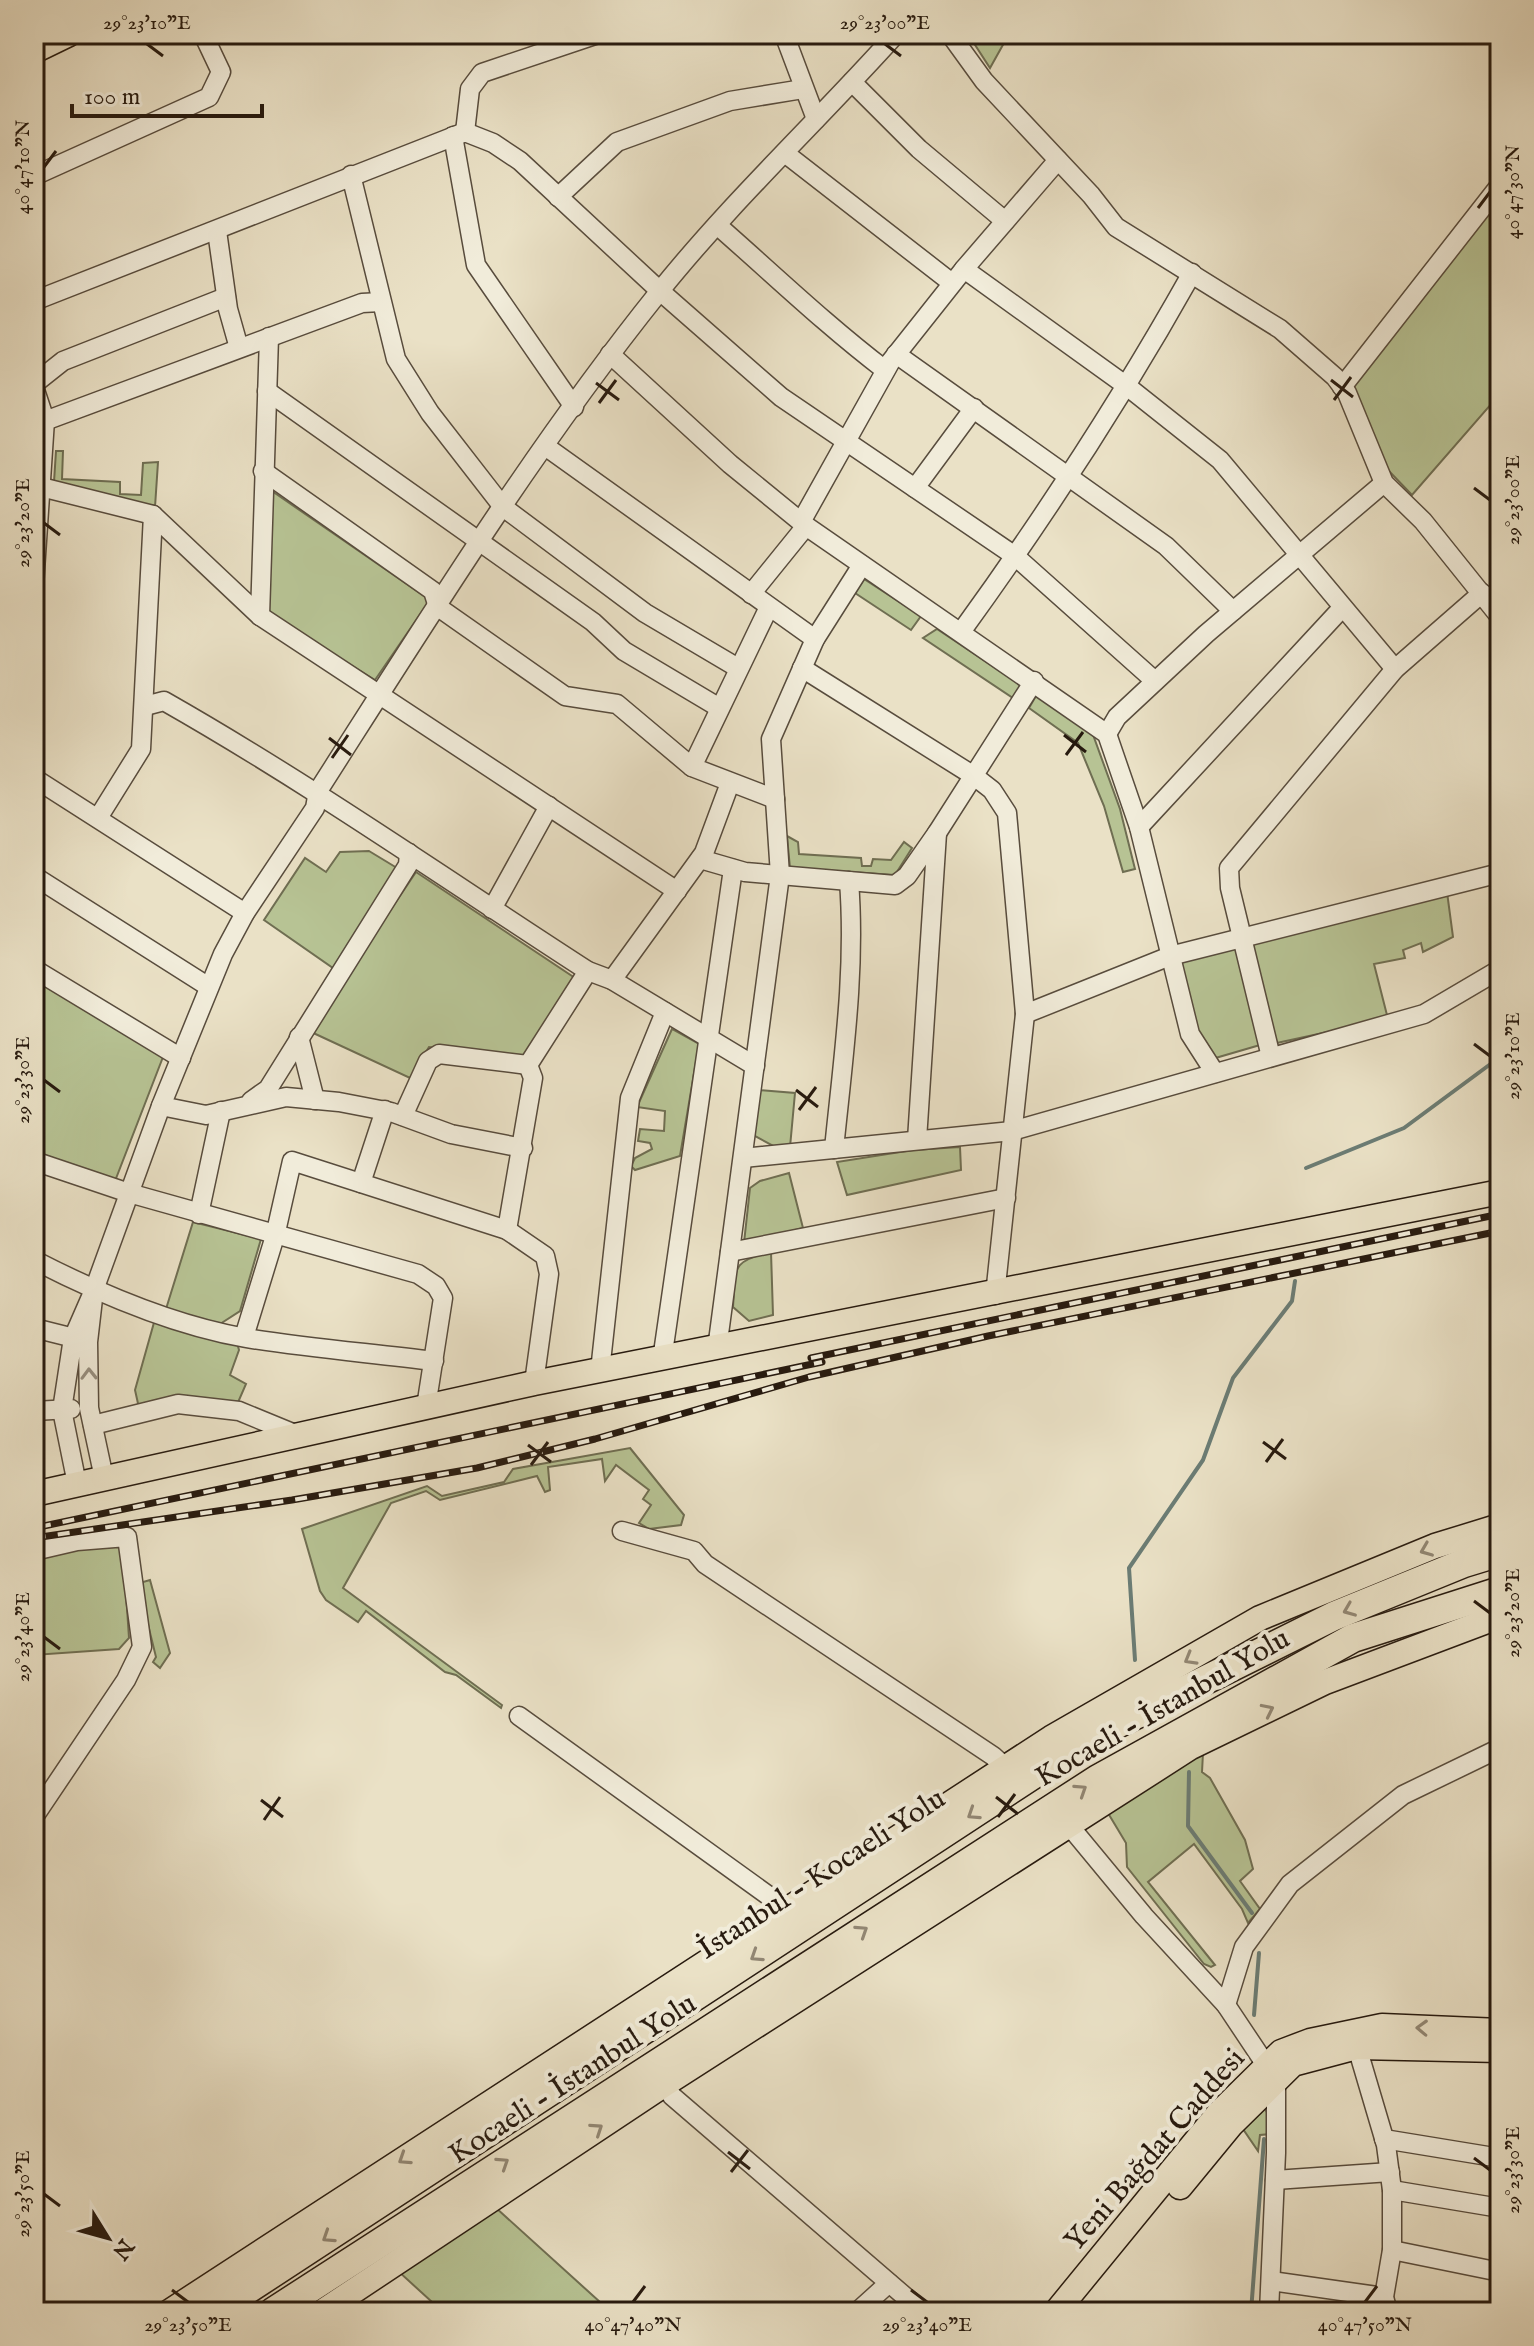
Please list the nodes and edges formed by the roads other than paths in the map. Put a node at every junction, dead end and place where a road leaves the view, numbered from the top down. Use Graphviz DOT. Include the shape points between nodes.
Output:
graph roads {
  1 [pos="69,34"];
  2 [pos="203,34"];
  3 [pos="598,34"];
  4 [pos="784,34"];
  5 [pos="896,34"];
  6 [pos="950,34"];
  7 [pos="34,51"];
  8 [pos="852,82"];
  9 [pos="803,89"];
  10 [pos="816,119"];
  11 [pos="459,134"];
  12 [pos="786,154"];
  13 [pos="1058,160"];
  14 [pos="351,175"];
  15 [pos="34,176"];
  16 [pos="1500,185"];
  17 [pos="558,197"];
  18 [pos="1005,221"];
  19 [pos="717,225"];
  20 [pos="217,231"];
  21 [pos="1192,273"];
  22 [pos="958,276"];
  23 [pos="660,291"];
  24 [pos="226,297"];
  25 [pos="34,301"];
  26 [pos="381,302"];
  27 [pos="269,337"];
  28 [pos="239,348"];
  29 [pos="610,354"];
  30 [pos="896,354"];
  31 [pos="885,370"];
  32 [pos="34,386"];
  33 [pos="1128,387"];
  34 [pos="1342,387"];
  35 [pos="267,391"];
  36 [pos="574,407"];
  37 [pos="974,408"];
  38 [pos="40,422"];
  39 [pos="845,439"];
  40 [pos="545,446"];
  41 [pos="263,471"];
  42 [pos="1071,476"];
  43 [pos="1384,483"];
  44 [pos="41,487"];
  45 [pos="915,488"];
  46 [pos="503,507"];
  47 [pos="153,515"];
  48 [pos="803,524"];
  49 [pos="481,541"];
  50 [pos="1015,556"];
  51 [pos="1297,556"];
  52 [pos="862,565"];
  53 [pos="34,586"];
  54 [pos="1482,593"];
  55 [pos="751,594"];
  56 [pos="438,607"];
  57 [pos="769,607"];
  58 [pos="1342,608"];
  59 [pos="1233,611"];
  60 [pos="260,616"];
  61 [pos="1500,617"];
  62 [pos="961,632"];
  63 [pos="815,639"];
  64 [pos="738,668"];
  65 [pos="802,668"];
  66 [pos="1395,669"];
  67 [pos="1034,681"];
  68 [pos="1155,681"];
  69 [pos="380,693"];
  70 [pos="145,706"];
  71 [pos="718,707"];
  72 [pos="1107,734"];
  73 [pos="692,767"];
  74 [pos="974,776"];
  75 [pos="34,778"];
  76 [pos="730,783"];
  77 [pos="318,791"];
  78 [pos="775,799"];
  79 [pos="549,806"];
  80 [pos="98,818"];
  81 [pos="1139,827"];
  82 [pos="937,833"];
  83 [pos="409,853"];
  84 [pos="700,859"];
  85 [pos="733,869"];
  86 [pos="1500,873"];
  87 [pos="780,875"];
  88 [pos="34,876"];
  89 [pos="849,881"];
  90 [pos="677,891"];
  91 [pos="492,909"];
  92 [pos="245,913"];
  93 [pos="1242,937"];
  94 [pos="1170,956"];
  95 [pos="1500,965"];
  96 [pos="34,969"];
  97 [pos="588,971"];
  98 [pos="612,980"];
  99 [pos="209,987"];
  100 [pos="665,1012"];
  101 [pos="1025,1014"];
  102 [pos="299,1037"];
  103 [pos="709,1039"];
  104 [pos="1271,1057"];
  105 [pos="181,1058"];
  106 [pos="528,1065"];
  107 [pos="755,1066"];
  108 [pos="1215,1073"];
  109 [pos="315,1100"];
  110 [pos="161,1106"];
  111 [pos="242,1107"];
  112 [pos="385,1110"];
  113 [pos="221,1111"];
  114 [pos="403,1116"];
  115 [pos="1012,1131"];
  116 [pos="917,1140"];
  117 [pos="523,1148"];
  118 [pos="834,1149"];
  119 [pos="743,1158"];
  120 [pos="34,1161"];
  121 [pos="361,1183"];
  122 [pos="1500,1192"];
  123 [pos="129,1193"];
  124 [pos="1006,1198"];
  125 [pos="199,1214"];
  126 [pos="507,1230"];
  127 [pos="275,1236"];
  128 [pos="730,1252"];
  129 [pos="34,1260"];
  130 [pos="94,1290"];
  131 [pos="995,1295"];
  132 [pos="34,1328"];
  133 [pos="244,1337"];
  134 [pos="81,1340"];
  135 [pos="717,1349"];
  136 [pos="662,1360"];
  137 [pos="434,1361"];
  138 [pos="600,1371"];
  139 [pos="534,1383"];
  140 [pos="426,1407"];
  141 [pos="62,1410"];
  142 [pos="34,1411"];
  143 [pos="91,1417"];
  144 [pos="295,1434"];
  145 [pos="104,1478"];
  146 [pos="77,1484"];
  147 [pos="34,1494"];
  148 [pos="1500,1526"];
  149 [pos="622,1531"];
  150 [pos="34,1551"];
  151 [pos="1500,1552"];
  152 [pos="1500,1591"];
  153 [pos="1500,1616"];
  154 [pos="519,1716"];
  155 [pos="1500,1748"];
  156 [pos="1005,1767"];
  157 [pos="34,1817"];
  158 [pos="1067,1823"];
  159 [pos="787,1909"];
  160 [pos="1226,2005"];
  161 [pos="1500,2031"];
  162 [pos="1357,2047"];
  163 [pos="1500,2050"];
  164 [pos="1271,2073"];
  165 [pos="665,2084"];
  166 [pos="1384,2139"];
  167 [pos="1500,2158"];
  168 [pos="1275,2180"];
  169 [pos="1391,2181"];
  170 [pos="1500,2208"];
  171 [pos="1392,2250"];
  172 [pos="1500,2272"];
  173 [pos="1271,2281"];
  174 [pos="889,2283"];
  175 [pos="1386,2305"];
  176 [pos="169,2312"];
  177 [pos="213,2312"];
  178 [pos="273,2312"];
  179 [pos="322,2312"];
  180 [pos="857,2312"];
  181 [pos="923,2312"];
  182 [pos="1056,2312"];
  183 [pos="1077,2312"];
  184 [pos="1269,2312"];
  1 -- 7 [label="main road"];
  2 -- 15 [label="street" via="221,72 209,97"];
  3 -- 11 [label="street" via="482,73 470,89"];
  4 -- 9 [label="street"];
  5 -- 8 [label="street"];
  6 -- 13 [label="street" via="984,81"];
  8 -- 10 [label="street"];
  8 -- 18 [label="street" via="919,149"];
  9 -- 10 [label="street"];
  9 -- 17 [label="street" via="730,101 617,142"];
  10 -- 12 [label="street"];
  11 -- 14 [label="street"];
  11 -- 17 [label="street" via="493,143"];
  11 -- 36 [label="street" via="476,265"];
  12 -- 19 [label="street"];
  12 -- 22 [label="street"];
  13 -- 18 [label="street"];
  13 -- 21 [label="street" via="1116,227"];
  14 -- 20 [label="street"];
  14 -- 26 [label="street"];
  16 -- 34 [label="street"];
  17 -- 23 [label="street"];
  18 -- 22 [label="street"];
  19 -- 23 [label="street"];
  19 -- 31 [label="street"];
  20 -- 24 [label="street"];
  20 -- 25 [label="street"];
  21 -- 33 [label="street"];
  21 -- 34 [label="street" via="1280,329"];
  22 -- 30 [label="street"];
  22 -- 33 [label="street"];
  23 -- 29 [label="street"];
  23 -- 39 [label="street" via="781,397"];
  24 -- 28 [label="street"];
  24 -- 32 [label="street" via="63,361"];
  26 -- 27 [label="street" via="362,303"];
  26 -- 46 [label="street" via="396,359 430,413"];
  27 -- 28 [label="street"];
  27 -- 35 [label="street"];
  28 -- 38 [label="street"];
  29 -- 36 [label="street"];
  29 -- 48 [label="street"];
  30 -- 31 [label="street"];
  30 -- 37 [label="street"];
  31 -- 39 [label="street"];
  32 -- 38 [label="street"];
  33 -- 42 [label="street"];
  33 -- 51 [label="street" via="1220,460"];
  34 -- 43 [label="street"];
  35 -- 41 [label="street"];
  35 -- 49 [label="street"];
  36 -- 40 [label="street"];
  37 -- 42 [label="street"];
  37 -- 45 [label="street"];
  38 -- 44 [label="street"];
  39 -- 45 [label="street"];
  39 -- 48 [label="street"];
  40 -- 46 [label="street"];
  40 -- 55 [label="street"];
  41 -- 56 [label="street" via="433,591"];
  41 -- 60 [label="street"];
  42 -- 50 [label="street"];
  42 -- 59 [label="street" via="1166,546"];
  43 -- 51 [label="street"];
  43 -- 54 [label="street"];
  44 -- 47 [label="street"];
  44 -- 53 [label="street"];
  45 -- 50 [label="street"];
  46 -- 49 [label="street"];
  46 -- 64 [label="street" via="645,613"];
  47 -- 60 [label="street"];
  47 -- 70 [label="street"];
  48 -- 52 [label="street"];
  48 -- 55 [label="street"];
  49 -- 56 [label="street"];
  49 -- 71 [label="street" via="593,622 624,651"];
  50 -- 62 [label="street"];
  50 -- 68 [label="street"];
  51 -- 58 [label="street"];
  51 -- 59 [label="street"];
  52 -- 62 [label="street"];
  52 -- 63 [label="street"];
  54 -- 61 [label="street"];
  54 -- 66 [label="street"];
  55 -- 57 [label="street"];
  56 -- 69 [label="street"];
  56 -- 73 [label="street" via="565,696 617,704"];
  57 -- 63 [label="street"];
  57 -- 64 [label="street"];
  58 -- 66 [label="street"];
  58 -- 81 [label="street"];
  59 -- 68 [label="street"];
  60 -- 69 [label="street"];
  62 -- 67 [label="street"];
  63 -- 65 [label="street"];
  64 -- 71 [label="street"];
  65 -- 74 [label="street"];
  65 -- 78 [label="street" via="771,739"];
  66 -- 93 [label="street" via="1229,868"];
  67 -- 72 [label="street"];
  67 -- 74 [label="street"];
  68 -- 72 [label="street"];
  69 -- 77 [label="street"];
  69 -- 79 [label="street"];
  70 -- 77 [label="street" via="164,701"];
  70 -- 80 [label="street" via="141,749"];
  71 -- 73 [label="street"];
  72 -- 81 [label="street"];
  73 -- 76 [label="street"];
  74 -- 82 [label="street"];
  74 -- 101 [label="street" via="992,790 1007,813"];
  75 -- 80 [label="street"];
  76 -- 78 [label="street"];
  76 -- 84 [label="street"];
  77 -- 83 [label="street"];
  77 -- 92 [label="street" via="315,808"];
  78 -- 87 [label="street"];
  79 -- 90 [label="street"];
  79 -- 91 [label="street"];
  80 -- 92 [label="street"];
  81 -- 94 [label="street"];
  82 -- 89 [label="street" via="895,885"];
  82 -- 116 [label="street"];
  83 -- 91 [label="street"];
  83 -- 102 [label="street" via="408,865"];
  84 -- 85 [label="street"];
  84 -- 90 [label="street"];
  85 -- 87 [label="street"];
  85 -- 103 [label="street"];
  86 -- 93 [label="street"];
  87 -- 89 [label="street"];
  87 -- 107 [label="street"];
  88 -- 99 [label="street"];
  89 -- 118 [label="street" via="851,977"];
  90 -- 98 [label="street"];
  91 -- 97 [label="street"];
  92 -- 99 [label="street"];
  93 -- 94 [label="street"];
  93 -- 104 [label="street"];
  94 -- 101 [label="street"];
  94 -- 108 [label="street" via="1190,1034"];
  95 -- 104 [label="street" via="1424,1014"];
  96 -- 105 [label="street"];
  97 -- 98 [label="street"];
  97 -- 106 [label="street"];
  98 -- 100 [label="street"];
  99 -- 105 [label="street"];
  100 -- 103 [label="street"];
  100 -- 138 [label="street" via="630,1098"];
  101 -- 115 [label="street"];
  102 -- 109 [label="street"];
  102 -- 111 [label="street" via="268,1089"];
  103 -- 107 [label="street"];
  103 -- 136 [label="street"];
  104 -- 108 [label="street"];
  105 -- 110 [label="street"];
  106 -- 114 [label="street" via="439,1054 428,1061"];
  106 -- 117 [label="street" via="533,1078"];
  107 -- 119 [label="street"];
  108 -- 115 [label="street"];
  109 -- 111 [label="street" via="286,1097"];
  109 -- 112 [label="street"];
  110 -- 113 [label="street" via="206,1115"];
  110 -- 123 [label="street"];
  111 -- 113 [label="street"];
  112 -- 114 [label="street"];
  112 -- 121 [label="street"];
  113 -- 125 [label="street"];
  114 -- 117 [label="street" via="451,1134"];
  115 -- 116 [label="street"];
  115 -- 124 [label="street"];
  116 -- 118 [label="street"];
  117 -- 126 [label="street"];
  118 -- 119 [label="street"];
  119 -- 128 [label="street"];
  120 -- 123 [label="street"];
  121 -- 126 [label="street"];
  121 -- 127 [label="street" via="292,1161"];
  122 -- 131 [label="main road"];
  123 -- 125 [label="street"];
  123 -- 130 [label="street"];
  124 -- 128 [label="street"];
  124 -- 131 [label="street"];
  125 -- 127 [label="street"];
  126 -- 139 [label="street" via="545,1256 549,1274"];
  127 -- 133 [label="street"];
  127 -- 137 [label="street" via="418,1274 436,1286 443,1298"];
  128 -- 135 [label="street"];
  129 -- 130 [label="street"];
  130 -- 133 [label="street" via="187,1324"];
  130 -- 134 [label="street"];
  131 -- 135 [label="main road"];
  132 -- 134 [label="street"];
  133 -- 137 [label="street"];
  134 -- 141 [label="street"];
  143 -- 134 [label="street, one-way"];
  135 -- 136 [label="main road"];
  136 -- 138 [label="main road"];
  137 -- 140 [label="street"];
  138 -- 139 [label="main road"];
  139 -- 140 [label="main road"];
  140 -- 144 [label="main road"];
  141 -- 142 [label="street"];
  141 -- 143 [label="street"];
  141 -- 146 [label="street"];
  143 -- 144 [label="street" via="178,1404 239,1411"];
  143 -- 145 [label="street"];
  144 -- 145 [label="main road"];
  145 -- 146 [label="main road"];
  146 -- 147 [label="main road"];
  148 -- 156 [label="main road, one-way" via="1435,1546 1260,1618"];
  149 -- 156 [label="street" via="694,1551 705,1564"];
  150 -- 157 [label="street" via="127,1537 142,1647 126,1680"];
  151 -- 177 [label="highway, İstanbul - Kocaeli Yolu, one-way" via="1334,1616 1089,1738"];
  178 -- 152 [label="highway, Kocaeli - İstanbul Yolu, one-way" via="1098,1779 1353,1638"];
  158 -- 153 [label="main road, one-way" via="1191,1747 1311,1689"];
  154 -- 159 [label="street"];
  155 -- 160 [label="street" via="1403,1795 1290,1884 1244,1947"];
  156 -- 159 [label="main road"];
  158 -- 160 [label="street"];
  158 -- 165 [label="main road"];
  159 -- 176 [label="main road, one-way"];
  160 -- 164 [label="street"];
  161 -- 164 [label="main road, Yeni Bağdat Caddesi, one-way" via="1382,2026 1281,2052"];
  162 -- 163 [label="main road, Yeni Bağdat Caddesi"];
  162 -- 164 [label="main road, Yeni Bağdat Caddesi"];
  162 -- 166 [label="street"];
  164 -- 168 [label="street"];
  164 -- 182 [label="main road, Yeni Bağdat Caddesi" via="1218,2114"];
  164 -- 183 [label="main road, Yeni Bağdat Caddesi"];
  165 -- 174 [label="street" via="672,2096"];
  179 -- 165 [label="main road, one-way"];
  166 -- 167 [label="street"];
  166 -- 169 [label="street"];
  168 -- 169 [label="street"];
  168 -- 173 [label="street"];
  169 -- 170 [label="street"];
  169 -- 171 [label="street"];
  171 -- 172 [label="street"];
  171 -- 175 [label="street"];
  173 -- 175 [label="street"];
  173 -- 184 [label="street"];
  174 -- 180 [label="street"];
  174 -- 181 [label="street"];
}
